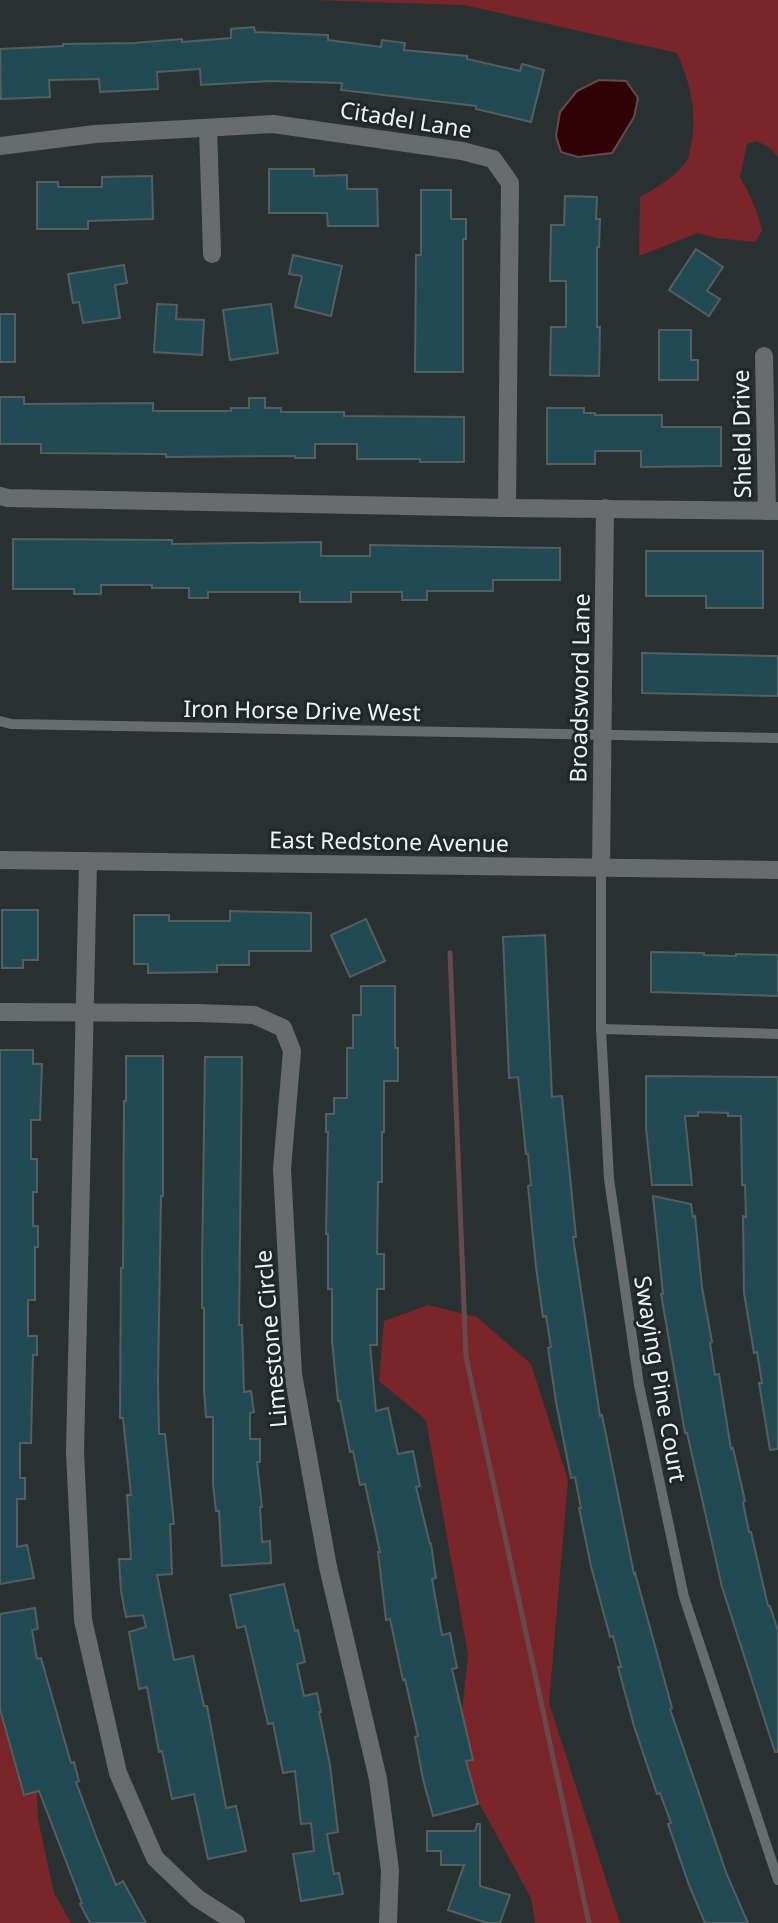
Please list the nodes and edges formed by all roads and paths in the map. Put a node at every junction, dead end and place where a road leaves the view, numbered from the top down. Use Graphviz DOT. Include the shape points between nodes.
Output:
graph roads {
  1 [pos="208,128"];
  2 [pos="0,146"];
  3 [pos="212,254"];
  4 [pos="765,356"];
  5 [pos="0,496"];
  6 [pos="508,508"];
  7 [pos="605,508"];
  8 [pos="773,511"];
  9 [pos="0,720"];
  10 [pos="603,734"];
  11 [pos="778,738"];
  12 [pos="0,860"];
  13 [pos="88,860"];
  14 [pos="601,869"];
  15 [pos="778,870"];
  16 [pos="0,1012"];
  17 [pos="85,1013"];
  18 [pos="601,1029"];
  19 [pos="778,1034"];
  20 [pos="778,1880"];
  21 [pos="236,1923"];
  22 [pos="388,1923"];
  1 -- 2 [label="street, Citadel Lane" via="95,134"];
  1 -- 3 [label="street"];
  1 -- 6 [label="street, Citadel Lane" via="273,124 493,159 510,183"];
  4 -- 8 [label="street, Shield Drive"];
  5 -- 6 [label="street"];
  6 -- 7 [label="street"];
  7 -- 8 [label="street"];
  7 -- 10 [label="street, Broadsword Lane"];
  9 -- 10 [label="lane, Iron Horse Drive West" via="11,724"];
  10 -- 11 [label="lane, Iron Horse Drive West"];
  10 -- 14 [label="street, Broadsword Lane"];
  12 -- 13 [label="street, East Redstone Avenue"];
  13 -- 14 [label="street, East Redstone Avenue"];
  13 -- 17 [label="street"];
  14 -- 15 [label="street, East Redstone Avenue"];
  14 -- 18 [label="lane, Swaying Pine Court"];
  16 -- 17 [label="street, Limestone Circle"];
  17 -- 21 [label="street" via="75,1452 83,1620 118,1773 155,1857 197,1899"];
  17 -- 22 [label="street, Limestone Circle" via="254,1016 282,1027 292,1051 282,1169 293,1374 328,1567 378,1779 390,1870"];
  18 -- 19 [label="lane"];
  18 -- 20 [label="lane, Swaying Pine Court" via="609,1179 639,1385 684,1597"];
}
